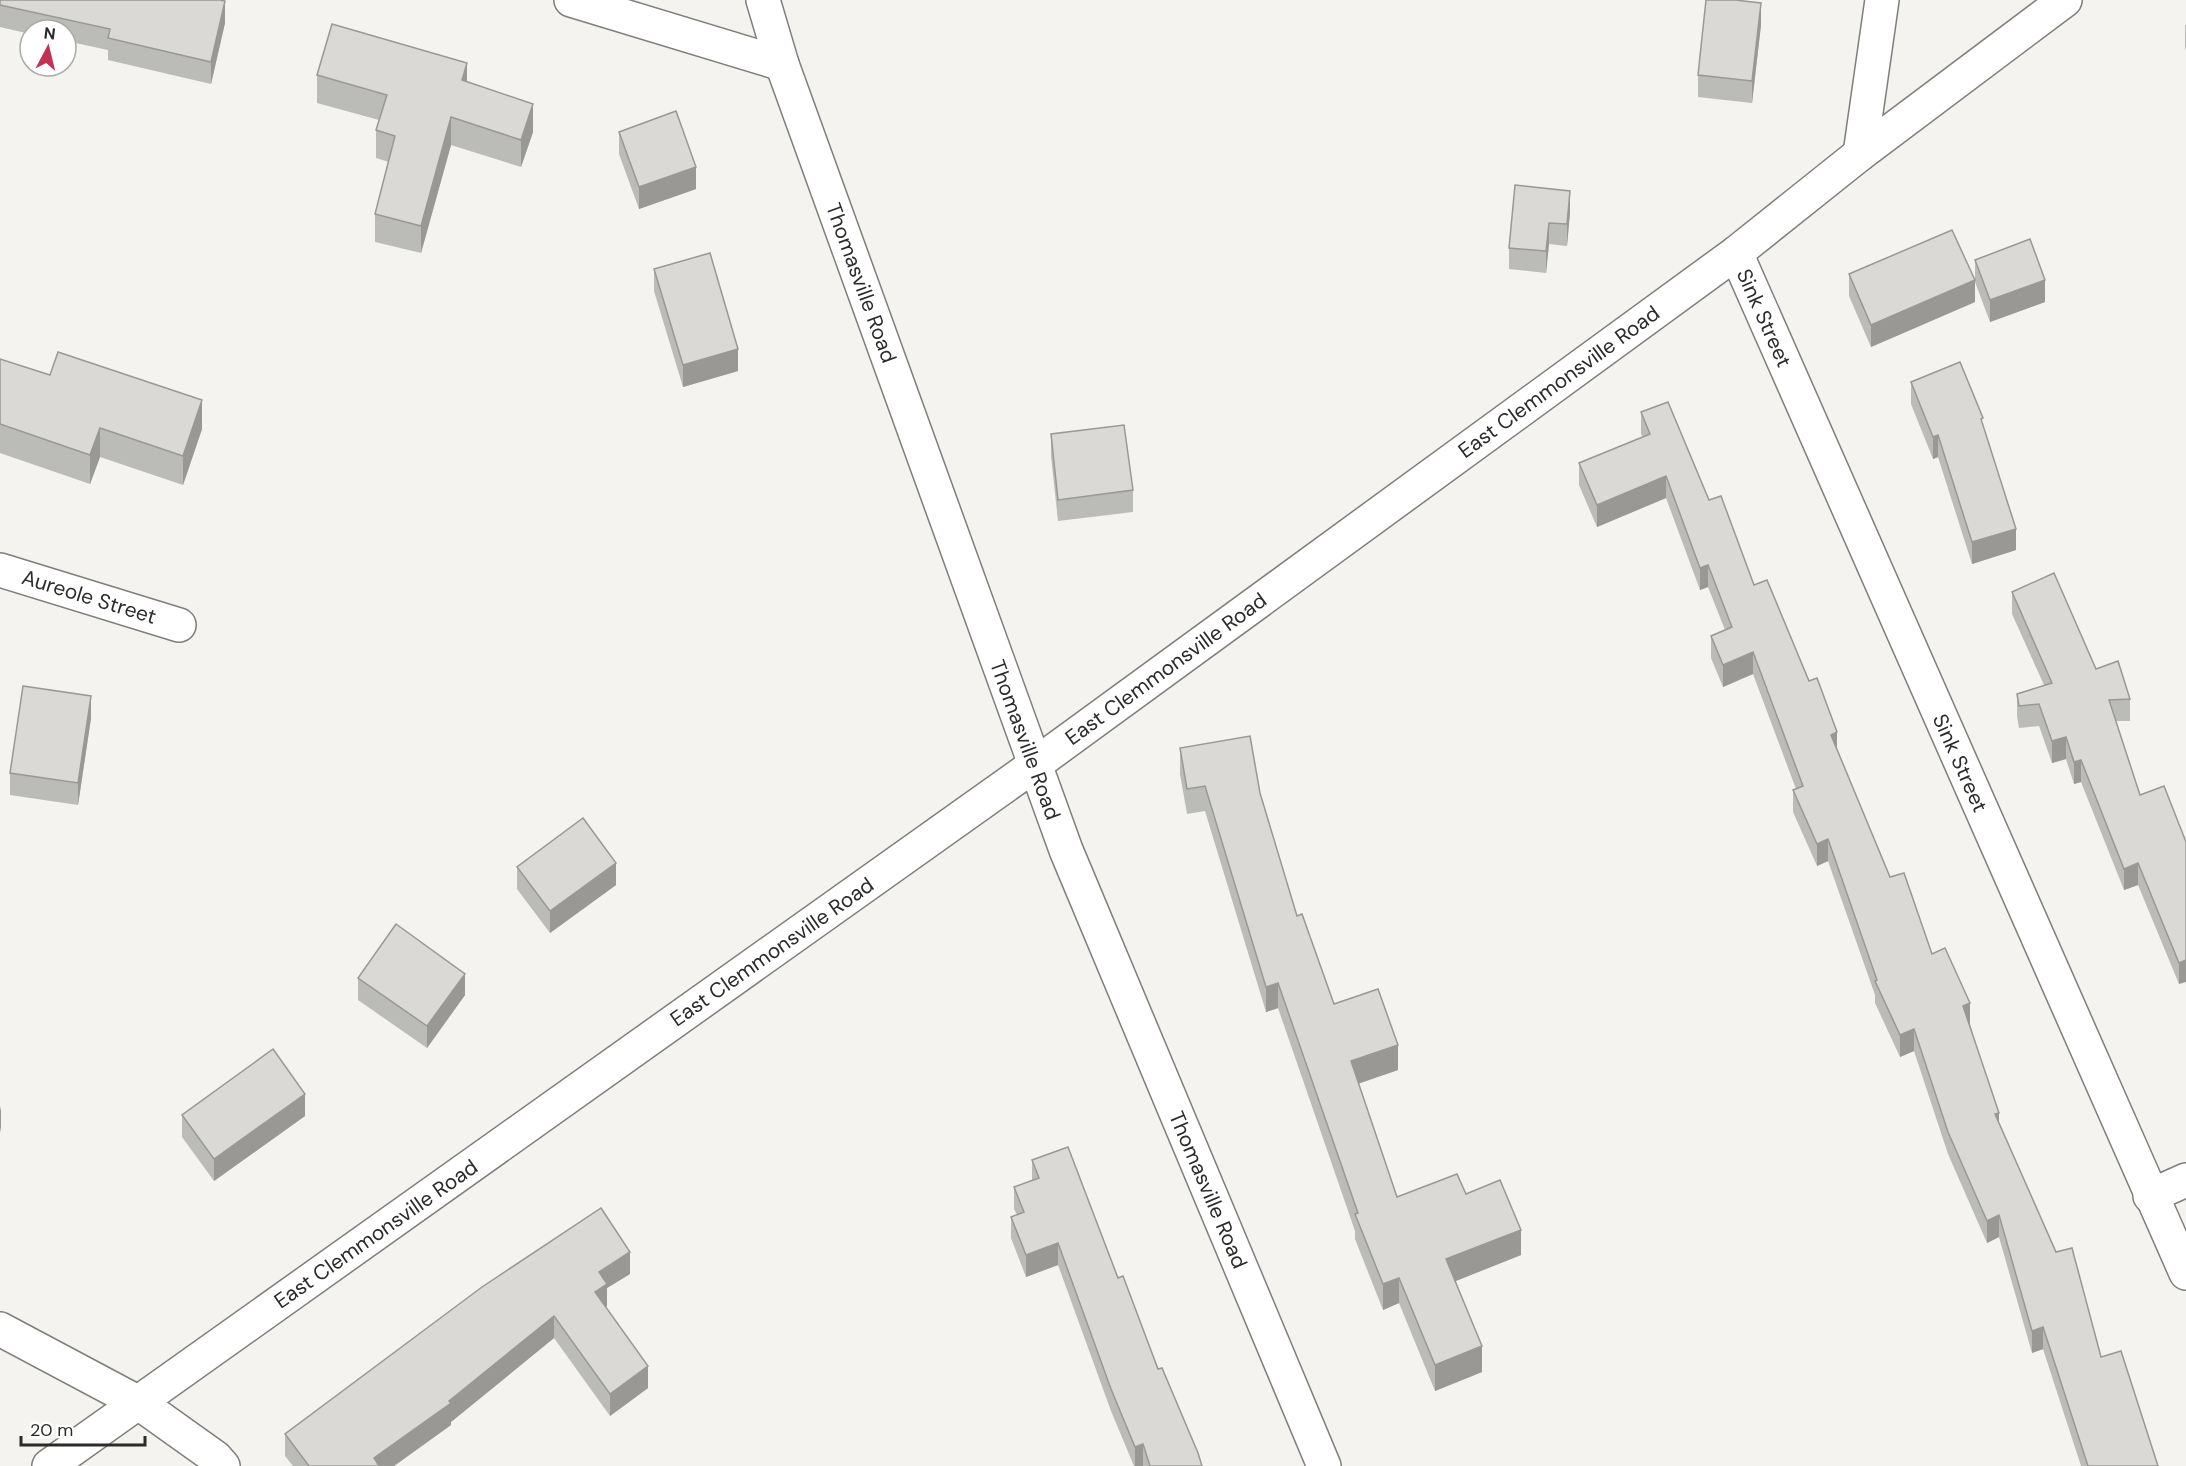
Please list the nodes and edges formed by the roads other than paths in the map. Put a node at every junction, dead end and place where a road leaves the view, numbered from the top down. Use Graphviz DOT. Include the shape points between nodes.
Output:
graph roads {
  1 [pos="571,0"];
  2 [pos="763,0"];
  3 [pos="1881,0"];
  4 [pos="2066,0"];
  5 [pos="782,64"];
  6 [pos="1860,154"];
  7 [pos="1736,253"];
  8 [pos="0,570"];
  9 [pos="179,625"];
  10 [pos="1034,765"];
  11 [pos="2186,1180"];
  12 [pos="2150,1196"];
  13 [pos="2186,1273"];
  14 [pos="0,1329"];
  15 [pos="139,1403"];
  16 [pos="49,1466"];
  17 [pos="223,1466"];
  18 [pos="1324,1466"];
  1 -- 5 [label="main road"];
  2 -- 5 [label="main road, Thomasville Road"];
  3 -- 6 [label="main road"];
  4 -- 6 [label="main road, East Clemmonsville Road"];
  5 -- 10 [label="main road, Thomasville Road"];
  6 -- 7 [label="main road, East Clemmonsville Road"];
  7 -- 10 [label="main road, East Clemmonsville Road"];
  7 -- 12 [label="main road, Sink Street"];
  8 -- 9 [label="main road, Aureole Street"];
  10 -- 15 [label="main road, East Clemmonsville Road"];
  10 -- 18 [label="main road, Thomasville Road"];
  11 -- 12 [label="main road"];
  12 -- 13 [label="main road, Sink Street"];
  14 -- 15 [label="main road"];
  15 -- 16 [label="main road, East Clemmonsville Road"];
  15 -- 17 [label="main road"];
}
